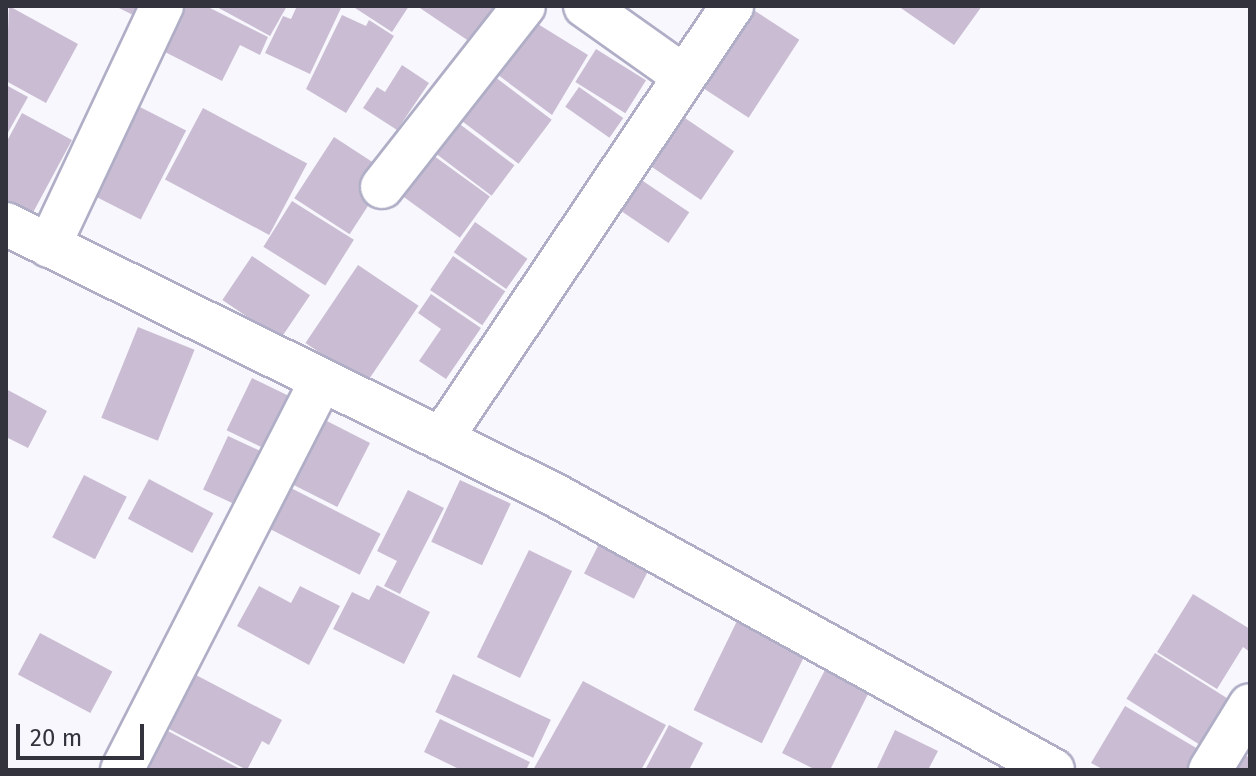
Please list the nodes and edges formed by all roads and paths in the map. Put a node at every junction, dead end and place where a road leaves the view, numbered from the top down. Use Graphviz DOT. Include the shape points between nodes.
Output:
graph roads {
  1 [pos="162,6"];
  2 [pos="524,6"];
  3 [pos="585,6"];
  4 [pos="732,6"];
  5 [pos="684,76"];
  6 [pos="382,187"];
  7 [pos="6,224"];
  8 [pos="49,246"];
  9 [pos="322,380"];
  10 [pos="441,439"];
  11 [pos="1250,705"];
  12 [pos="122,770"];
  13 [pos="1053,770"];
  14 [pos="1210,770"];
  1 -- 8 [label="street"];
  2 -- 6 [label="street"];
  3 -- 5 [label="street"];
  4 -- 5 [label="street"];
  5 -- 10 [label="street"];
  7 -- 8 [label="street"];
  8 -- 9 [label="street"];
  9 -- 10 [label="street"];
  9 -- 12 [label="street"];
  10 -- 13 [label="street" via="555,495"];
  11 -- 14 [label="street"];
}
